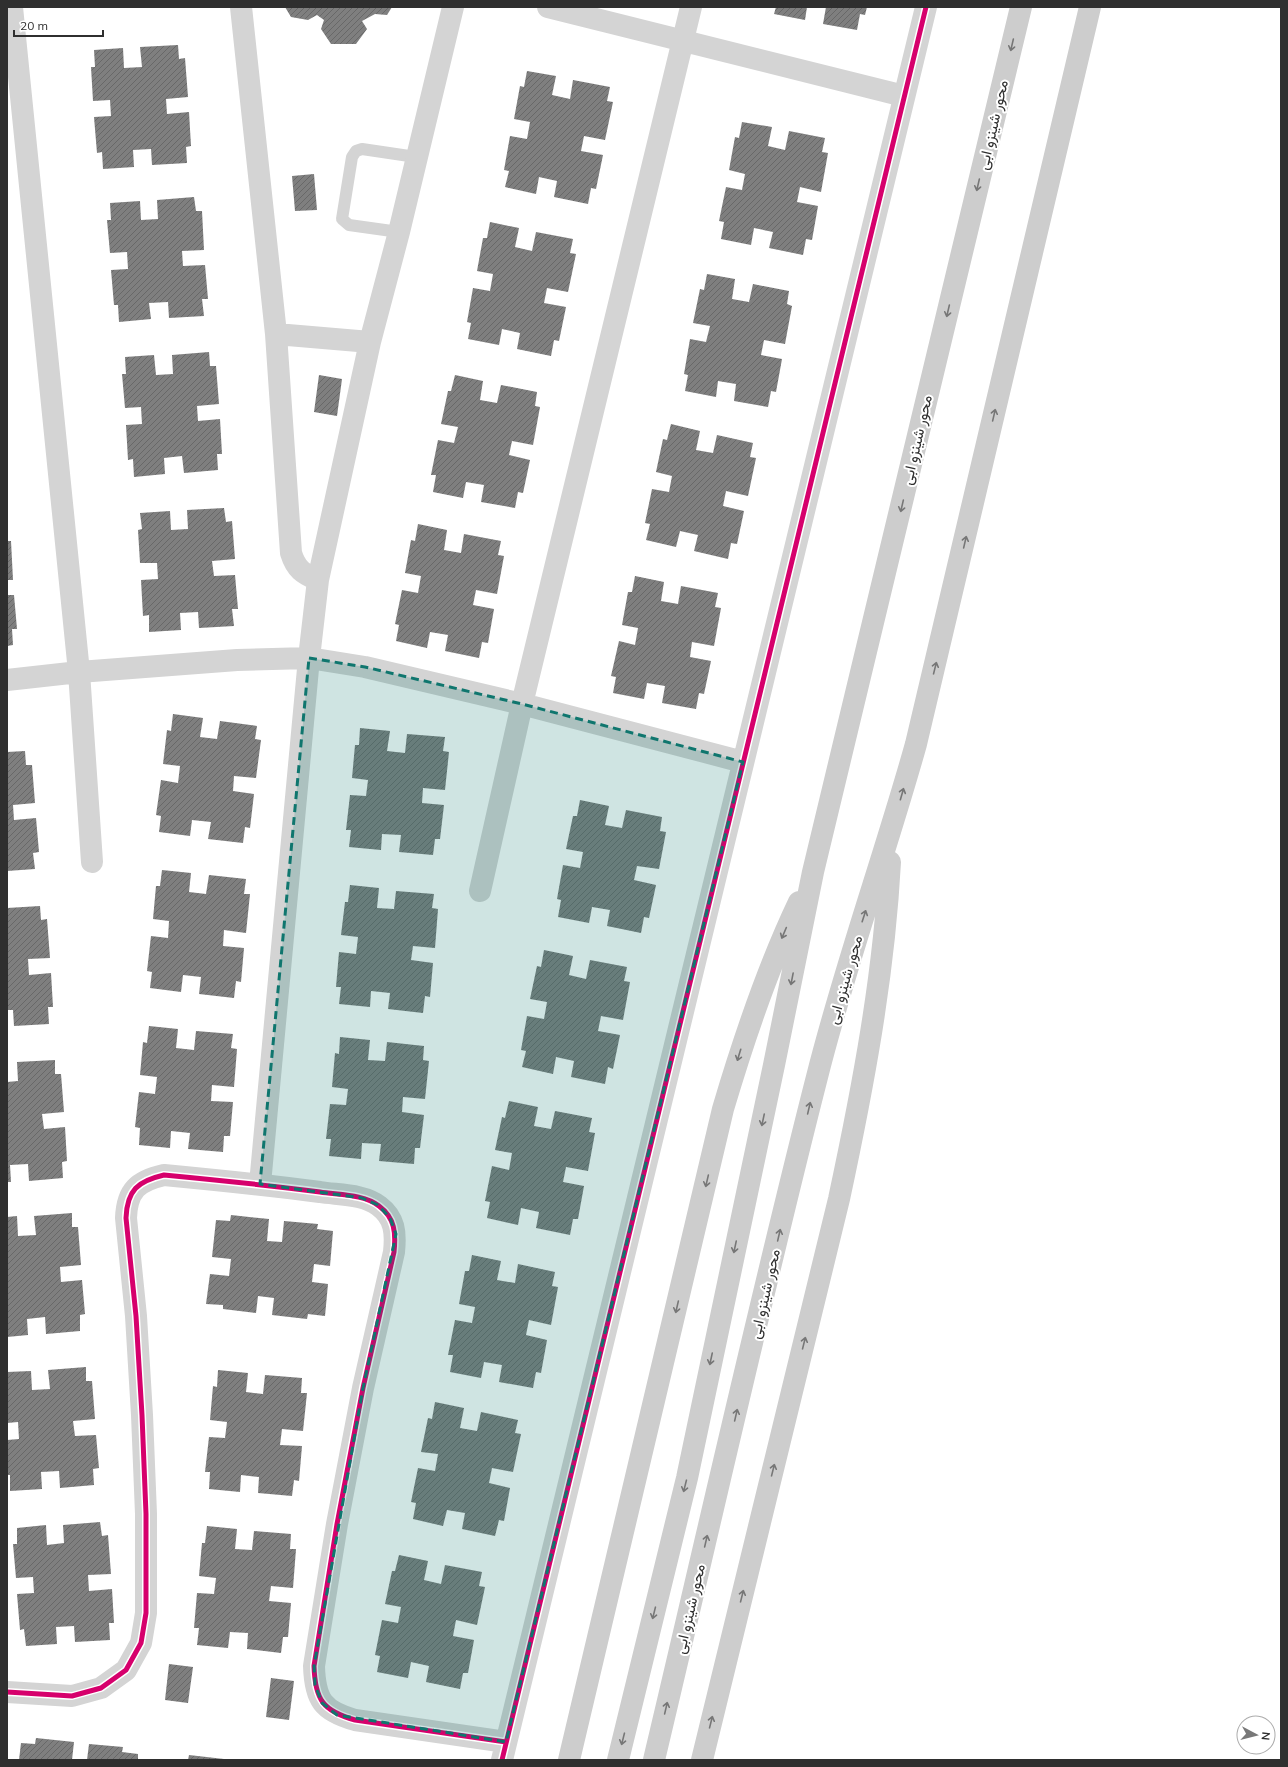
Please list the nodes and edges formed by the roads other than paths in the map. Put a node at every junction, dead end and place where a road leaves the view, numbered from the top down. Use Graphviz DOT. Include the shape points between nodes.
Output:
graph roads {
  1 [pos="12,7"];
  2 [pos="241,7"];
  3 [pos="453,7"];
  4 [pos="548,7"];
  5 [pos="691,7"];
  6 [pos="926,7"];
  7 [pos="1021,7"];
  8 [pos="1090,7"];
  9 [pos="684,41"];
  10 [pos="904,96"];
  11 [pos="416,157"];
  12 [pos="399,232"];
  13 [pos="276,334"];
  14 [pos="370,342"];
  15 [pos="318,580"];
  16 [pos="309,658"];
  17 [pos="79,672"];
  18 [pos="7,680"];
  19 [pos="522,704"];
  20 [pos="743,762"];
  21 [pos="891,832"];
  22 [pos="92,862"];
  23 [pos="813,872"];
  24 [pos="480,890"];
  25 [pos="260,1184"];
  26 [pos="7,1692"];
  27 [pos="504,1751"];
  28 [pos="569,1760"];
  29 [pos="618,1760"];
  30 [pos="654,1760"];
  31 [pos="702,1760"];
  1 -- 17 [label="street"];
  2 -- 13 [label="street"];
  3 -- 11 [label="street"];
  4 -- 9 [label="street"];
  5 -- 9 [label="street"];
  6 -- 10 [label="street"];
  7 -- 23 [label="main road, محور شينزو ابى, one-way"];
  21 -- 8 [label="main road, محور شينزو ابى, one-way" via="937,659"];
  9 -- 10 [label="street"];
  9 -- 19 [label="street"];
  10 -- 20 [label="street"];
  11 -- 12 [label="street"];
  11 -- 12 [label="lane" via="362,149 356,151 352,157 342,219 349,225"];
  12 -- 14 [label="street"];
  13 -- 14 [label="street"];
  13 -- 15 [label="street" via="291,553 299,570"];
  14 -- 15 [label="street"];
  15 -- 16 [label="street"];
  16 -- 17 [label="street" via="237,660"];
  16 -- 19 [label="street" via="365,667"];
  16 -- 25 [label="street"];
  17 -- 18 [label="street"];
  17 -- 22 [label="street"];
  19 -- 20 [label="street"];
  19 -- 24 [label="street"];
  20 -- 27 [label="street"];
  30 -- 21 [label="main road, محور شينزو ابى, one-way" via="817,1076 854,947"];
  31 -- 21 [label="main road, محور شينزو ابى, one-way" via="836,1214 859,1108 875,1016 886,925"];
  23 -- 28 [label="main road, محور شينزو ابى, one-way" via="785,931 761,992 740,1050 723,1109"];
  23 -- 29 [label="main road, محور شينزو ابى, one-way" via="687,1478"];
  25 -- 26 [label="street" via="164,1175 149,1178 130,1194 126,1218 140,1385 146,1514 146,1613 141,1644 126,1670 101,1688 72,1696"];
  25 -- 27 [label="street" via="362,1198 378,1205 390,1218 396,1234 337,1524 314,1666 315,1685 322,1702 337,1715 355,1720"];
}
